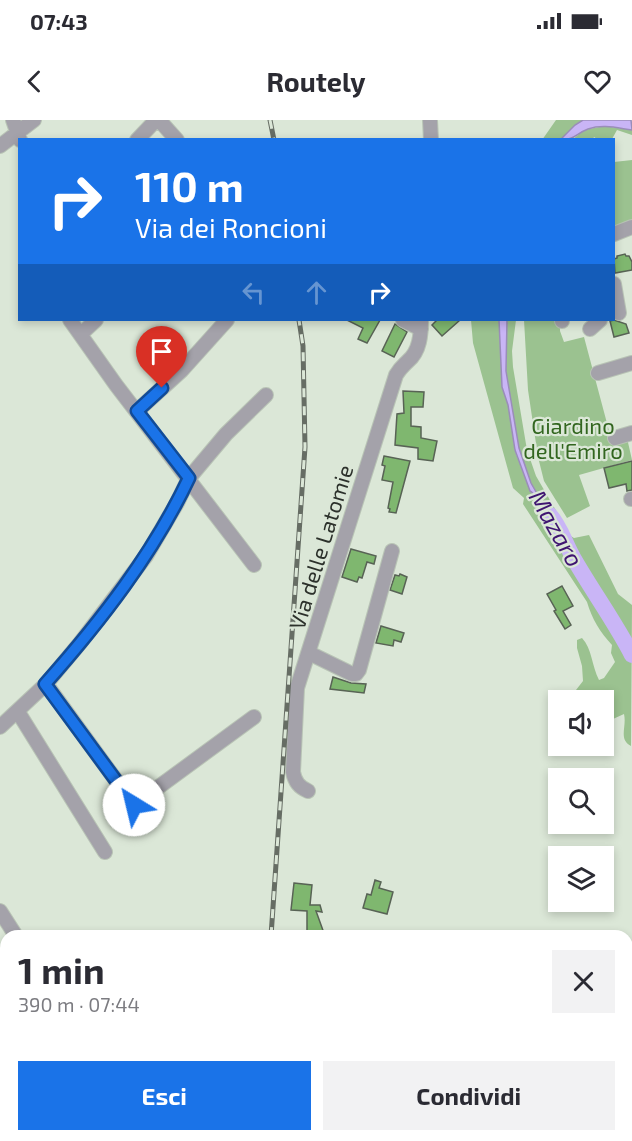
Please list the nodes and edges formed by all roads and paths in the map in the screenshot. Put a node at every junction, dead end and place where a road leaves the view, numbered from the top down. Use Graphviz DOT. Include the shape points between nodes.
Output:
graph roads {
  1 [pos="157,120"];
  2 [pos="430,120"];
  3 [pos="23,126"];
  4 [pos="139,138"];
  5 [pos="175,138"];
  6 [pos="431,138"];
  7 [pos="0,146"];
  8 [pos="632,227"];
  9 [pos="615,234"];
  10 [pos="615,288"];
  11 [pos="622,312"];
  12 [pos="71,321"];
  13 [pos="95,321"];
  14 [pos="226,321"];
  15 [pos="421,324"];
  16 [pos="81,334"];
  17 [pos="632,363"];
  18 [pos="598,373"];
  19 [pos="266,395"];
  20 [pos="137,411"];
  21 [pos="632,433"];
  22 [pos="615,438"];
  23 [pos="189,478"];
  24 [pos="392,551"];
  25 [pos="254,565"];
  26 [pos="309,653"];
  27 [pos="45,684"];
  28 [pos="18,712"];
  29 [pos="254,717"];
  30 [pos="0,727"];
  31 [pos="308,792"];
  32 [pos="105,852"];
  33 [pos="0,911"];
  34 [pos="12,930"];
  1 -- 4 [label="street"];
  1 -- 5 [label="street"];
  2 -- 6 [label="street"];
  3 -- 7 [label="street"];
  8 -- 9 [label="street"];
  10 -- 11 [label="street"];
  12 -- 16 [label="street"];
  13 -- 16 [label="street"];
  14 -- 20 [label="street" via="182,370"];
  15 -- 26 [label="street, Via delle Latomie" via="417,349 396,375"];
  16 -- 20 [label="street"];
  17 -- 18 [label="street"];
  19 -- 23 [label="street"];
  20 -- 23 [label="street"];
  21 -- 22 [label="street"];
  23 -- 25 [label="street"];
  23 -- 27 [label="street" via="146,556"];
  24 -- 26 [label="street" via="356,674"];
  26 -- 31 [label="street, Via delle Latomie" via="297,688 293,753 295,780"];
  27 -- 28 [label="street"];
  27 -- 29 [label="street" via="134,805"];
  28 -- 30 [label="street"];
  28 -- 32 [label="street"];
  33 -- 34 [label="street"];
}
